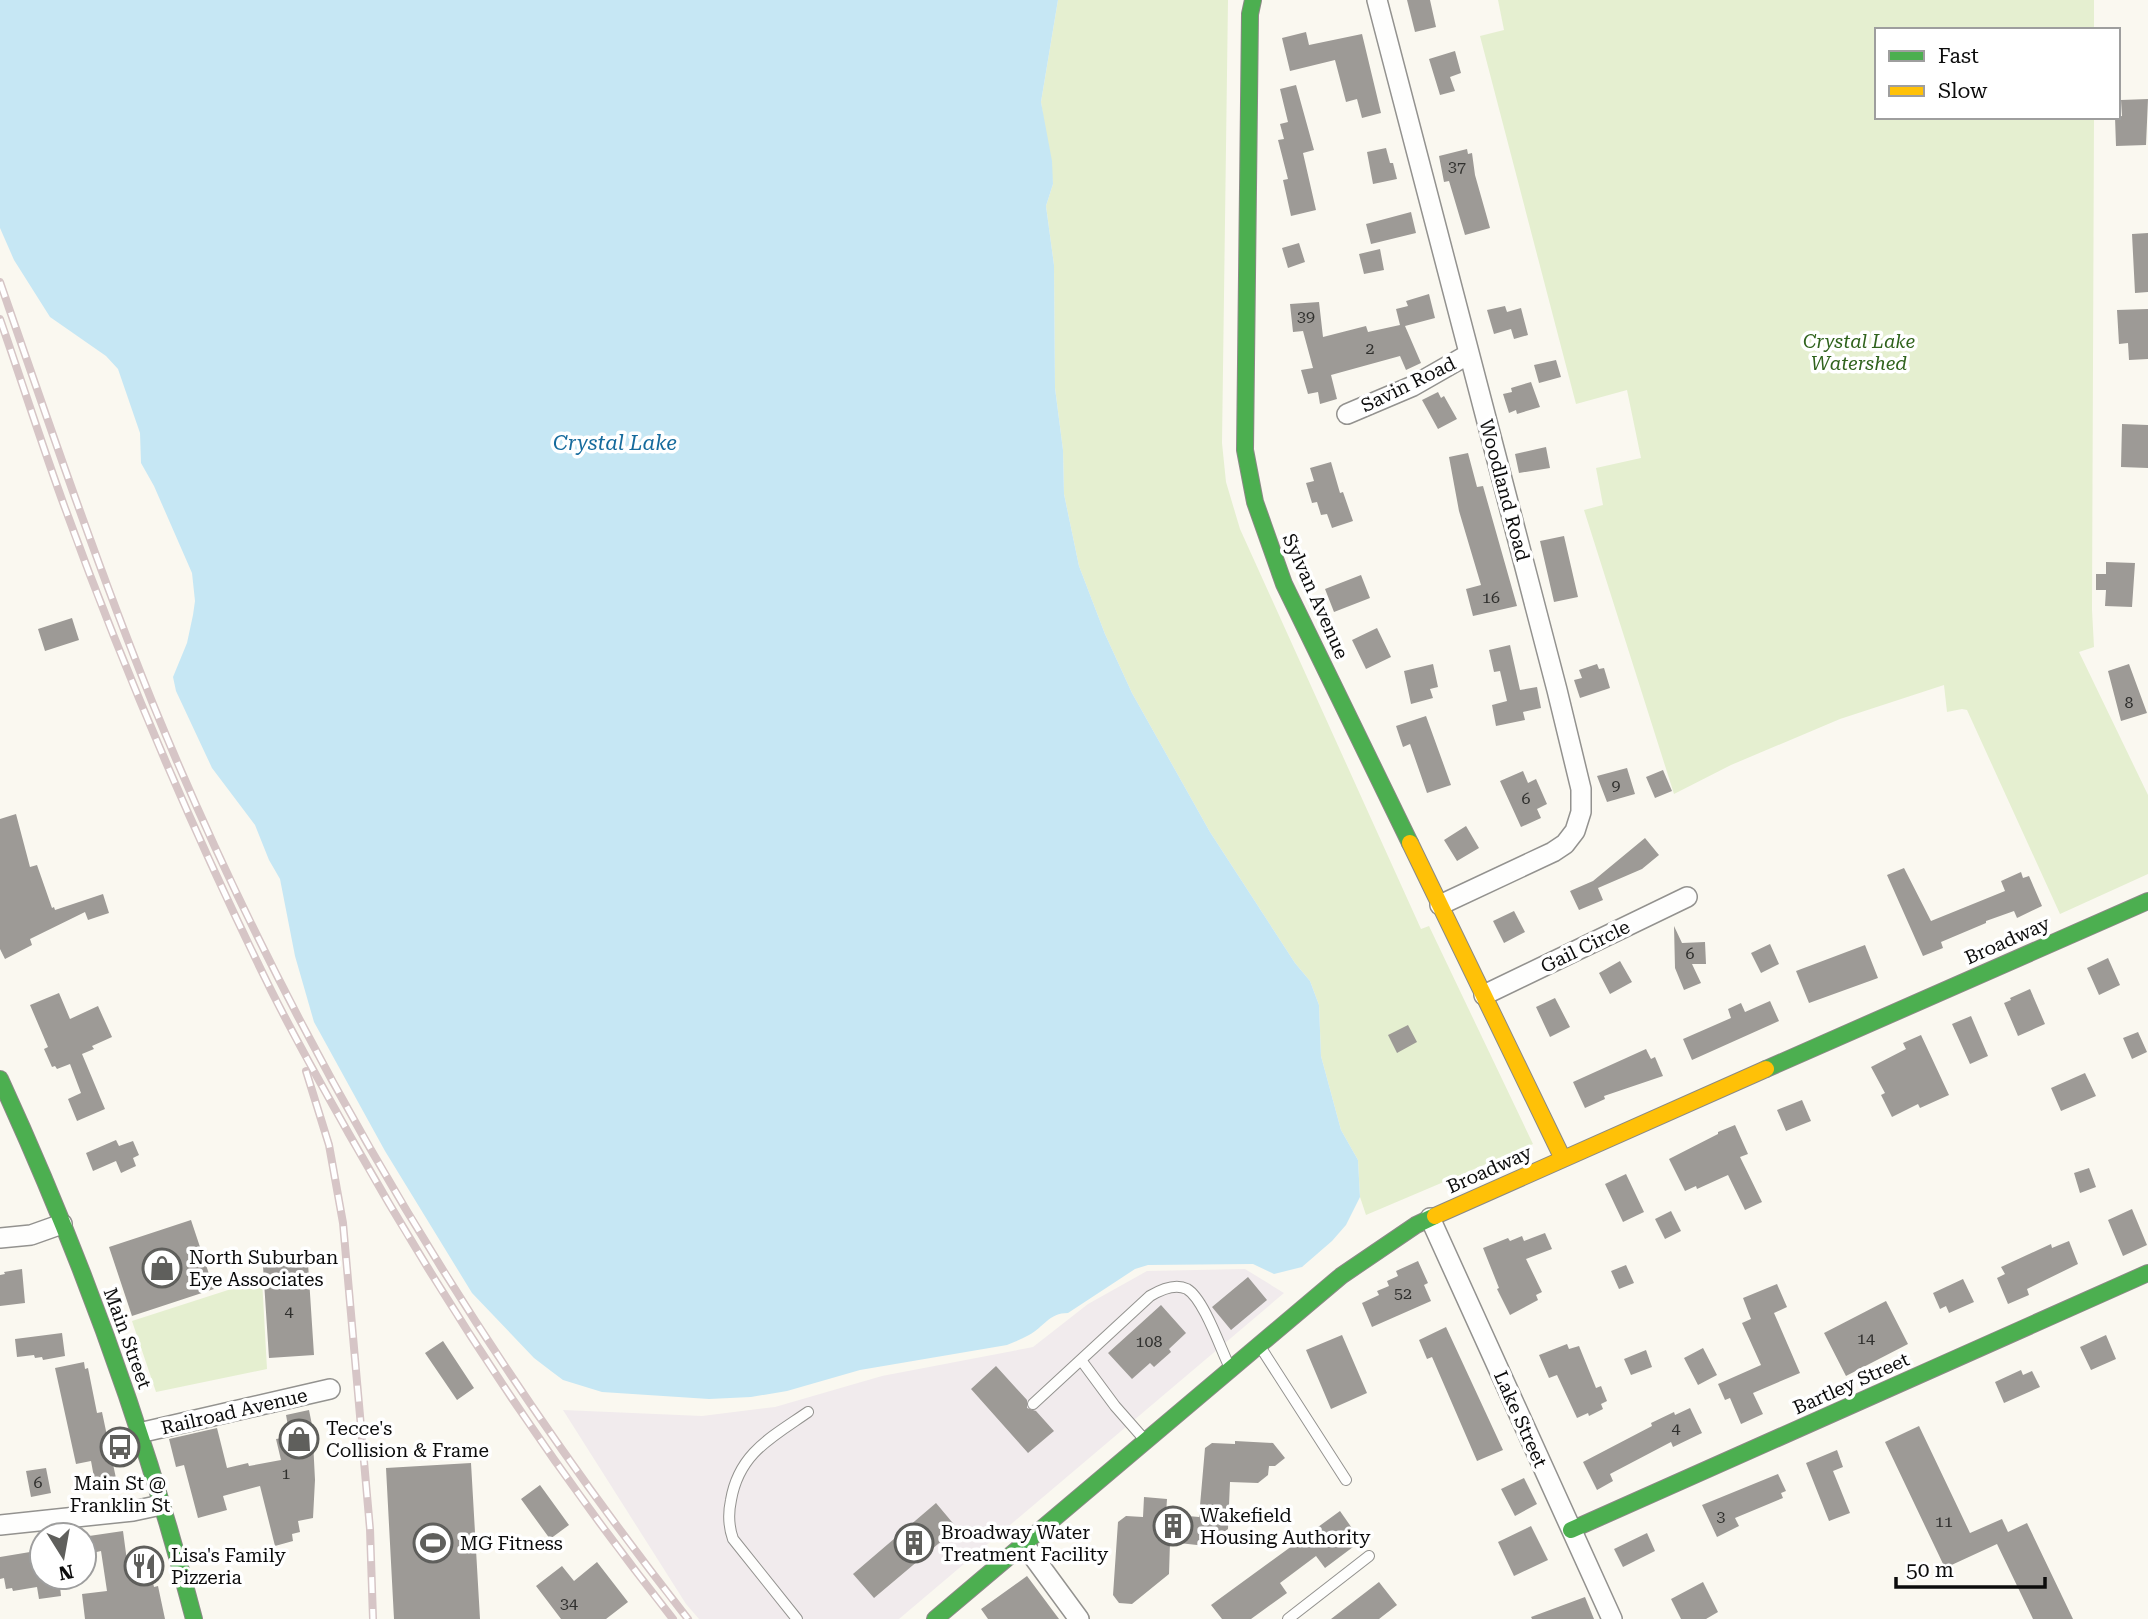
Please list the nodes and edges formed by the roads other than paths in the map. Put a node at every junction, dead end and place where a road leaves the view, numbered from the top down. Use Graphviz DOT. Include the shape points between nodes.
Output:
graph roads {
  1 [pos="1253,0"];
  2 [pos="1377,0"];
  3 [pos="1469,354"];
  4 [pos="1347,414"];
  5 [pos="1687,897"];
  6 [pos="2148,901"];
  7 [pos="1440,905"];
  8 [pos="1484,995"];
  9 [pos="0,1079"];
  10 [pos="1563,1158"];
  11 [pos="1430,1218"];
  12 [pos="62,1224"];
  13 [pos="0,1238"];
  14 [pos="2148,1273"];
  15 [pos="1259,1345"];
  16 [pos="1081,1360"];
  17 [pos="1230,1369"];
  18 [pos="330,1389"];
  19 [pos="1032,1404"];
  20 [pos="808,1412"];
  21 [pos="139,1433"];
  22 [pos="1146,1441"];
  23 [pos="1346,1480"];
  24 [pos="161,1505"];
  25 [pos="0,1525"];
  26 [pos="1571,1530"];
  27 [pos="1024,1545"];
  28 [pos="1369,1556"];
  29 [pos="194,1619"];
  30 [pos="797,1619"];
  31 [pos="935,1619"];
  32 [pos="1079,1619"];
  33 [pos="1288,1619"];
  34 [pos="1612,1619"];
  1 -- 7 [label="street, Sylvan Avenue" via="1245,383 1249,475 1284,584"];
  2 -- 3 [label="street, Woodland Road"];
  3 -- 4 [label="street, Savin Road" via="1413,386"];
  3 -- 7 [label="street, Woodland Road" via="1557,690 1581,789 1581,812 1576,831 1565,844"];
  5 -- 8 [label="street, Gail Circle"];
  6 -- 10 [label="street, Broadway"];
  7 -- 8 [label="street, Sylvan Avenue"];
  8 -- 10 [label="street, Sylvan Avenue"];
  9 -- 12 [label="street, Main Street"];
  10 -- 11 [label="street, Broadway"];
  11 -- 15 [label="street, Broadway" via="1368,1256"];
  11 -- 26 [label="street, Lake Street"];
  12 -- 13 [label="street" via="31,1235"];
  12 -- 21 [label="street, Main Street"];
  14 -- 26 [label="street, Bartley Street"];
  15 -- 17 [label="street, Broadway"];
  15 -- 23 [label="lane"];
  16 -- 17 [label="lane" via="1150,1296 1183,1287 1198,1302"];
  16 -- 19 [label="lane"];
  16 -- 22 [label="lane"];
  17 -- 22 [label="street, Broadway"];
  18 -- 21 [label="street, Railroad Avenue"];
  20 -- 30 [label="lane" via="749,1457 737,1478 729,1512 733,1539"];
  21 -- 24 [label="street, Main Street"];
  22 -- 27 [label="street, Broadway"];
  24 -- 25 [label="street"];
  24 -- 29 [label="street, Main Street"];
  26 -- 34 [label="street, Lake Street"];
  27 -- 31 [label="street, Broadway"];
  27 -- 32 [label="street"];
  28 -- 33 [label="lane"];
}
